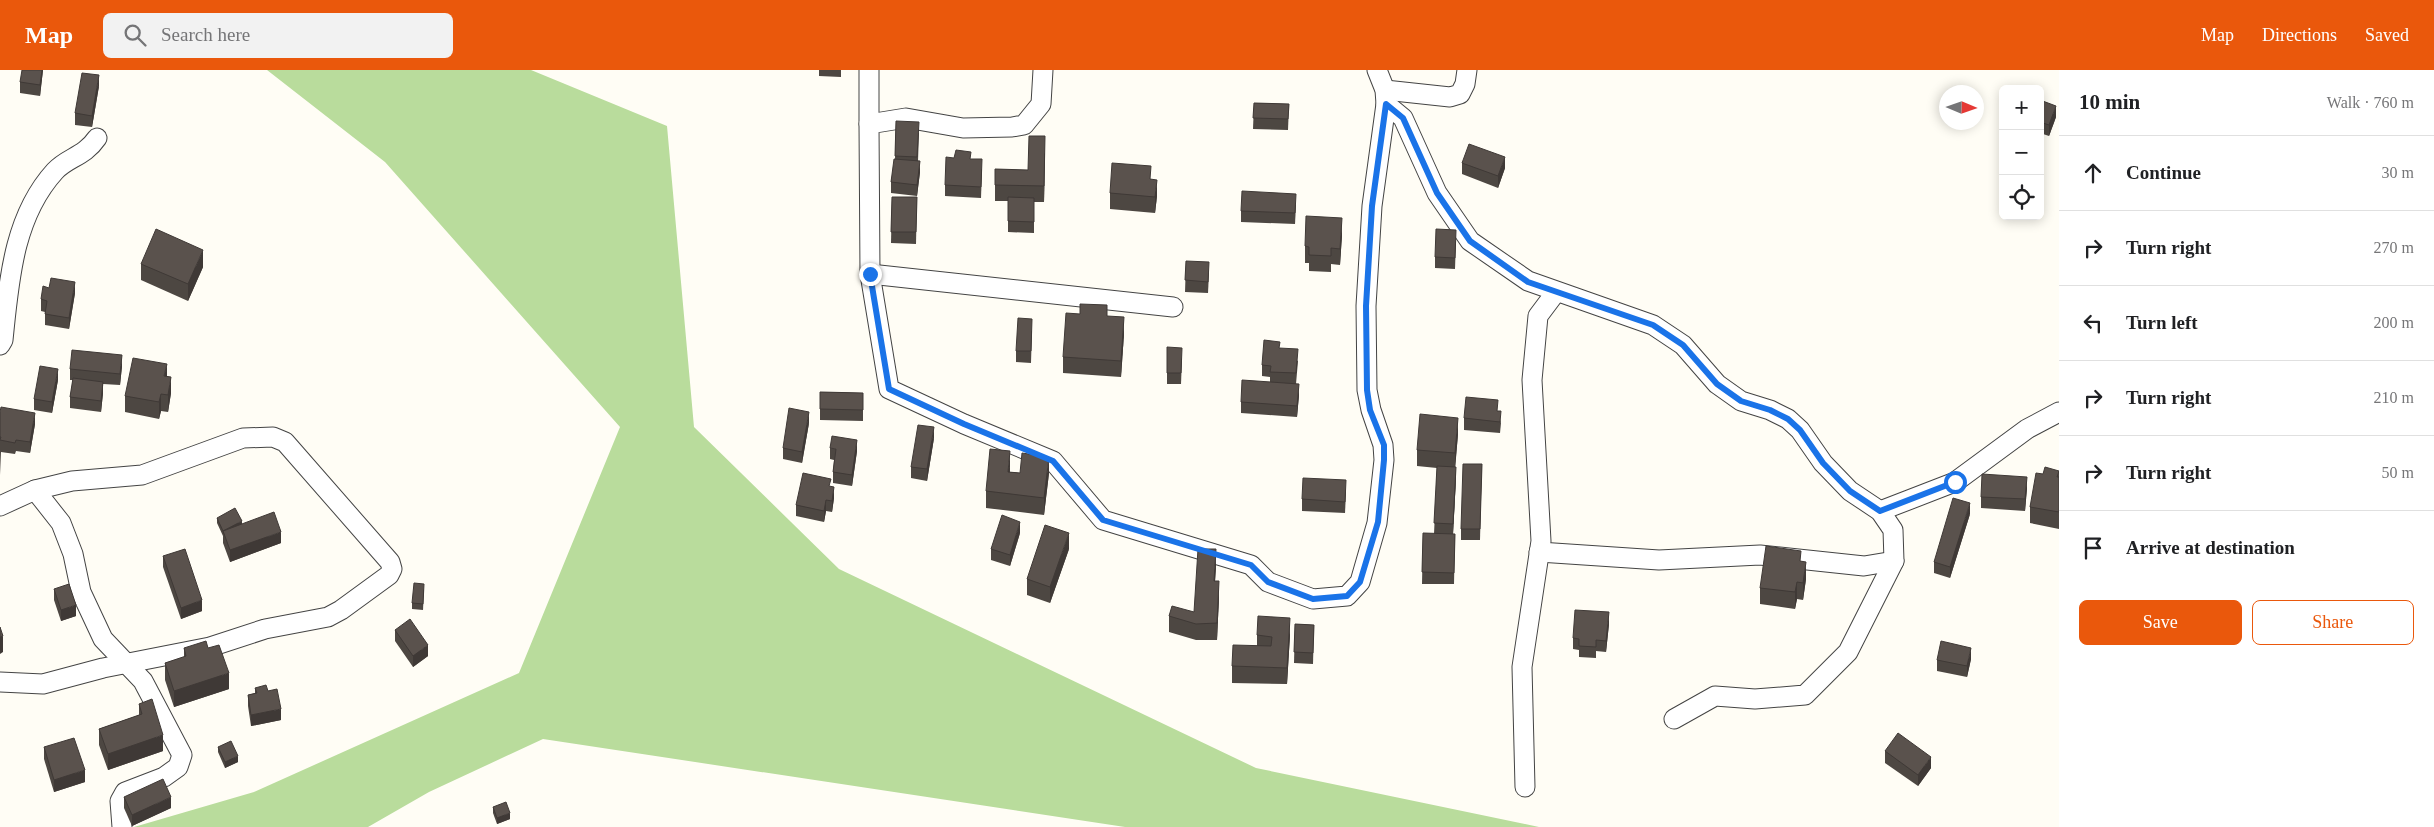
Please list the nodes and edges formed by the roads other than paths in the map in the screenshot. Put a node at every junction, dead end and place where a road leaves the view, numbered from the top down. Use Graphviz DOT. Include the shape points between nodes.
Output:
graph roads {
  1 [pos="869,70"];
  2 [pos="1043,70"];
  3 [pos="1377,70"];
  4 [pos="1467,70"];
  5 [pos="1385,97"];
  6 [pos="869,124"];
  7 [pos="97,138"];
  8 [pos="870,274"];
  9 [pos="1556,292"];
  10 [pos="1173,307"];
  11 [pos="0,345"];
  12 [pos="2059,412"];
  13 [pos="35,490"];
  14 [pos="0,506"];
  15 [pos="1880,511"];
  16 [pos="1539,552"];
  17 [pos="1894,561"];
  18 [pos="128,663"];
  19 [pos="0,682"];
  20 [pos="1674,719"];
  21 [pos="1525,787"];
  22 [pos="122,827"];
  1 -- 6 [label="street"];
  2 -- 6 [label="street" via="1041,104 1024,125 963,128 906,118"];
  3 -- 5 [label="street"];
  4 -- 5 [label="street" via="1460,94 1450,97"];
  5 -- 8 [label="street" via="1372,206 1366,306 1367,390 1370,410 1384,445 1384,460 1378,522 1360,582 1347,596 1313,599 1268,582 1251,565 1103,520 1053,461 889,389"];
  5 -- 9 [label="street" via="1403,118 1437,193 1470,241 1528,282"];
  6 -- 8 [label="street"];
  7 -- 11 [label="street" via="89,149 56,169 33,202 18,242"];
  8 -- 10 [label="street"];
  9 -- 15 [label="street" via="1653,325 1683,345 1717,384 1741,401 1788,419 1850,491"];
  9 -- 16 [label="street" via="1538,316 1532,380"];
  12 -- 15 [label="street" via="2026,428 1955,482"];
  13 -- 14 [label="street"];
  13 -- 18 [label="street" via="62,523 81,592 103,639"];
  13 -- 18 [label="street" via="72,481 142,475 243,438 273,437 285,442 390,562 392,569 389,575 328,617 266,629 210,647"];
  15 -- 17 [label="street" via="1893,530"];
  16 -- 17 [label="street" via="1659,560 1760,555 1864,566"];
  16 -- 21 [label="street" via="1522,667"];
  17 -- 20 [label="street" via="1848,652 1805,694 1755,699 1715,696"];
  18 -- 19 [label="street" via="42,684"];
  18 -- 22 [label="street" via="144,681 182,755 178,767 164,777 125,792 120,801"];
}
